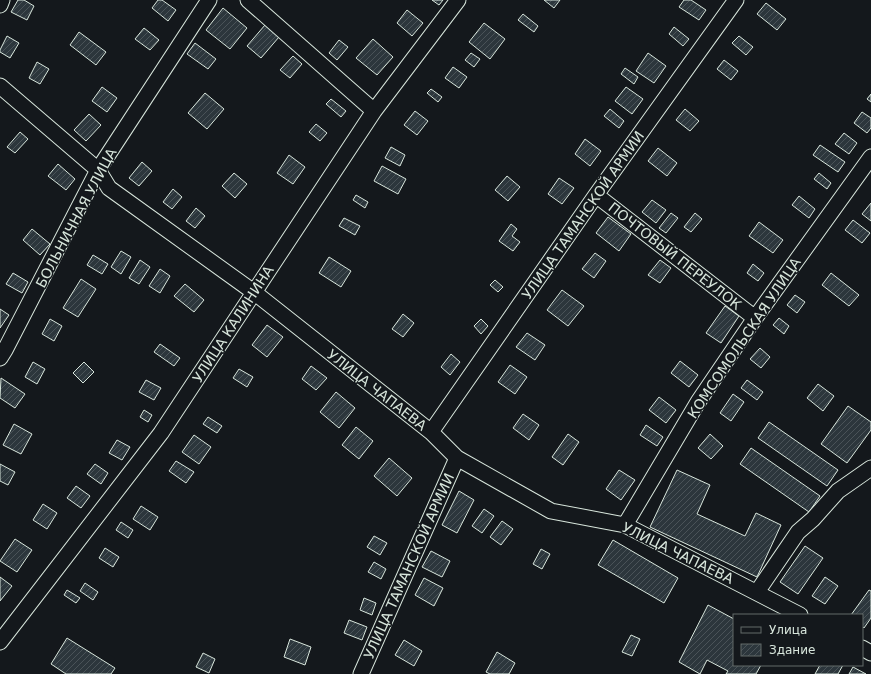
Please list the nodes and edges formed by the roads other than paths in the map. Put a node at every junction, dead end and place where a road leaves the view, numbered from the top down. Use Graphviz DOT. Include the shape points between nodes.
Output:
graph roads {
  1 [pos="2,0"];
  2 [pos="209,0"];
  3 [pos="248,0"];
  4 [pos="458,0"];
  5 [pos="736,0"];
  6 [pos="0,5"];
  7 [pos="0,86"];
  8 [pos="374,111"];
  9 [pos="871,157"];
  10 [pos="98,170"];
  11 [pos="596,195"];
  12 [pos="254,292"];
  13 [pos="755,318"];
  14 [pos="0,358"];
  15 [pos="431,432"];
  16 [pos="457,458"];
  17 [pos="871,468"];
  18 [pos="626,525"];
  19 [pos="757,592"];
  20 [pos="798,614"];
  21 [pos="0,642"];
  22 [pos="361,674"];
  1 -- 6 [label="street"];
  2 -- 10 [label="street, БОЛЬНИЧНАЯ УЛИЦА"];
  3 -- 8 [label="street"];
  4 -- 8 [label="street, УЛИЦА КАЛИНИНА"];
  5 -- 11 [label="street, УЛИЦА ТАМАНСКОЙ АРМИИ"];
  7 -- 10 [label="street, УЛИЦА ЧАПАЕВА"];
  8 -- 12 [label="street, УЛИЦА КАЛИНИНА"];
  9 -- 13 [label="street, КОМСОМОЛЬСКАЯ УЛИЦА"];
  10 -- 12 [label="street, УЛИЦА ЧАПАЕВА" via="109,188"];
  10 -- 14 [label="street, БОЛЬНИЧНАЯ УЛИЦА"];
  11 -- 13 [label="street, ПОЧТОВЫЙ ПЕРЕУЛОК"];
  11 -- 15 [label="street, УЛИЦА ТАМАНСКОЙ АРМИИ"];
  12 -- 15 [label="street, УЛИЦА ЧАПАЕВА"];
  12 -- 21 [label="street, УЛИЦА КАЛИНИНА" via="161,433"];
  13 -- 18 [label="street, КОМСОМОЛЬСКАЯ УЛИЦА" via="698,402"];
  15 -- 16 [label="street, УЛИЦА ЧАПАЕВА"];
  16 -- 18 [label="street, УЛИЦА ЧАПАЕВА" via="551,511"];
  16 -- 22 [label="street, УЛИЦА ТАМАНСКОЙ АРМИИ"];
  17 -- 19 [label="street" via="838,491 798,532"];
  18 -- 19 [label="street, УЛИЦА ЧАПАЕВА"];
  19 -- 20 [label="street, УЛИЦА ЧАПАЕВА"];
}
